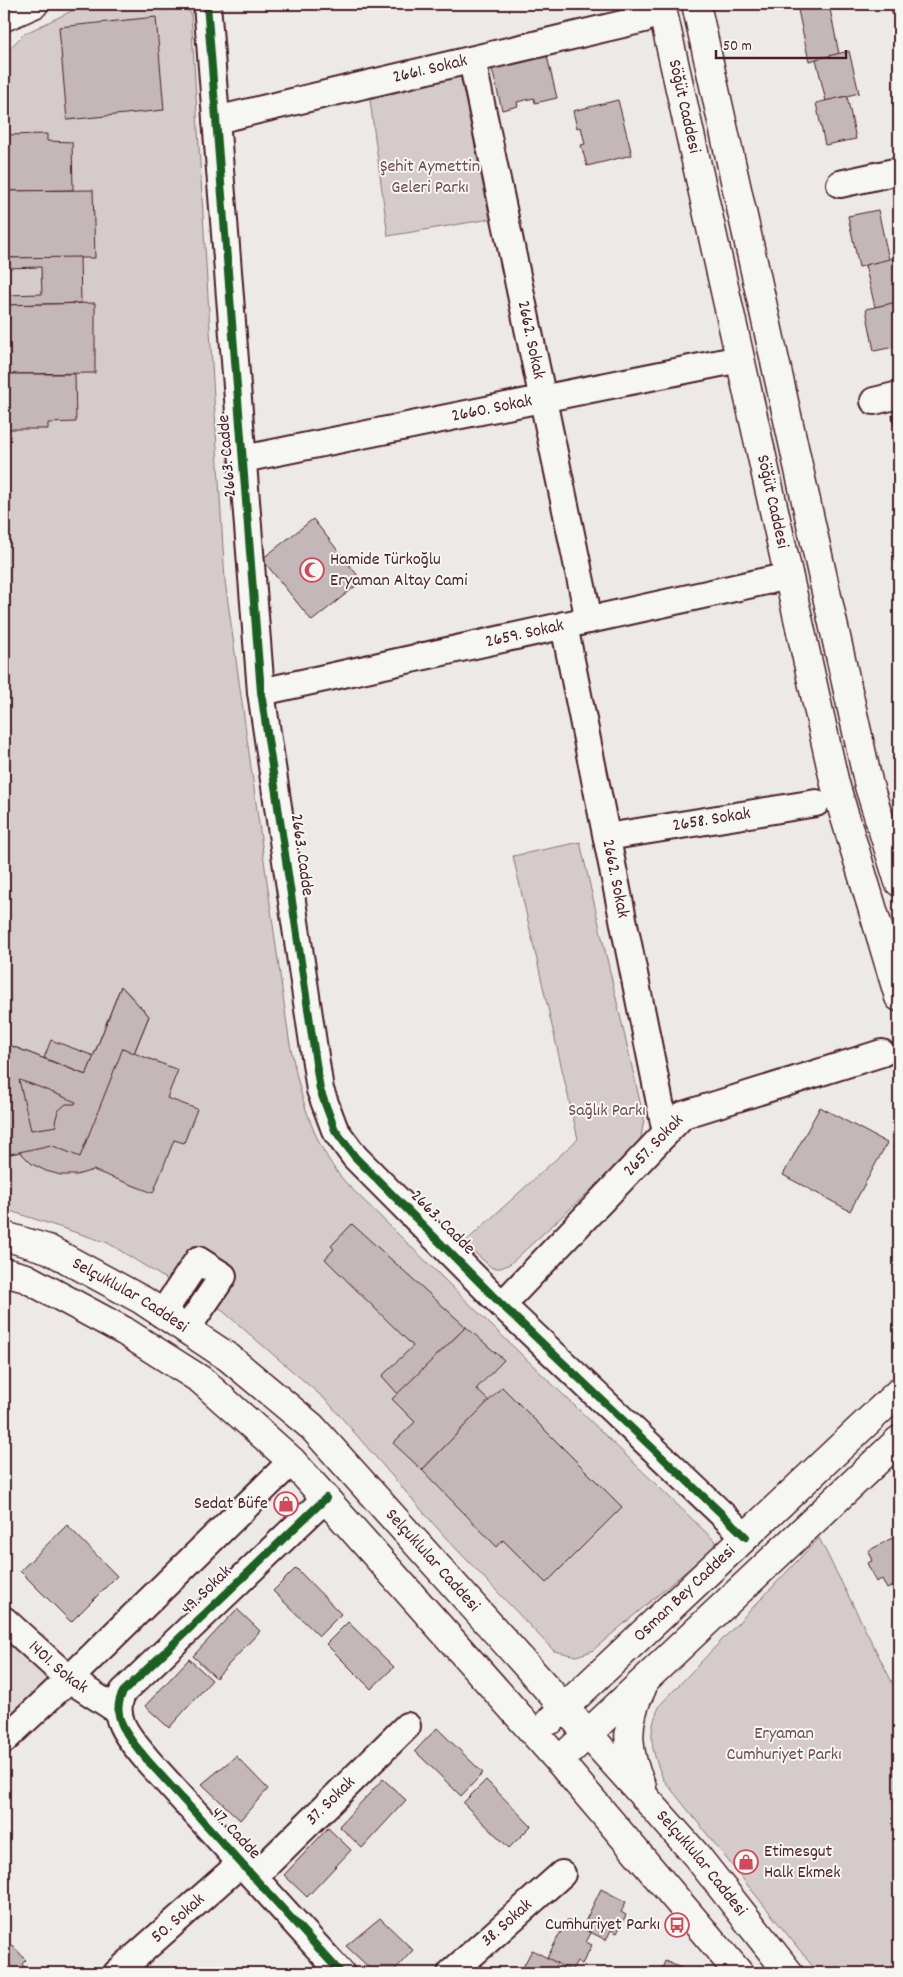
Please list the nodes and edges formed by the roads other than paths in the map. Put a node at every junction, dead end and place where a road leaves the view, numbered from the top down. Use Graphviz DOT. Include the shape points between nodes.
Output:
graph roads {
  1 [pos="34,4"];
  2 [pos="207,4"];
  3 [pos="696,4"];
  4 [pos="652,11"];
  5 [pos="4,17"];
  6 [pos="472,60"];
  7 [pos="216,120"];
  8 [pos="899,171"];
  9 [pos="840,184"];
  10 [pos="740,359"];
  11 [pos="899,395"];
  12 [pos="542,399"];
  13 [pos="874,401"];
  14 [pos="243,459"];
  15 [pos="789,576"];
  16 [pos="576,622"];
  17 [pos="261,692"];
  18 [pos="816,803"];
  19 [pos="607,837"];
  20 [pos="899,882"];
  21 [pos="899,997"];
  22 [pos="882,1053"];
  23 [pos="666,1133"];
  24 [pos="4,1236"];
  25 [pos="4,1272"];
  26 [pos="502,1305"];
  27 [pos="162,1314"];
  28 [pos="186,1330"];
  29 [pos="899,1392"];
  30 [pos="899,1440"];
  31 [pos="292,1461"];
  32 [pos="354,1473"];
  33 [pos="326,1498"];
  34 [pos="746,1537"];
  35 [pos="4,1620"];
  36 [pos="70,1679"];
  37 [pos="646,1680"];
  38 [pos="565,1707"];
  39 [pos="117,1710"];
  40 [pos="407,1726"];
  41 [pos="589,1733"];
  42 [pos="536,1734"];
  43 [pos="4,1740"];
  44 [pos="559,1761"];
  45 [pos="650,1803"];
  46 [pos="247,1870"];
  47 [pos="562,1874"];
  48 [pos="117,1973"];
  49 [pos="341,1973"];
  50 [pos="451,1973"];
  51 [pos="739,1973"];
  52 [pos="789,1973"];
  1 -- 5 [label="main road"];
  2 -- 7 [label="street, 2663. Cadde"];
  3 -- 20 [label="main road, Söğüt Caddesi" via="869,786"];
  4 -- 6 [label="street, 2661. Sokak"];
  4 -- 10 [label="main road, Söğüt Caddesi"];
  6 -- 7 [label="street, 2661. Sokak"];
  6 -- 12 [label="street, 2662. Sokak"];
  7 -- 14 [label="street, 2663. Cadde"];
  8 -- 9 [label="street"];
  10 -- 12 [label="street, 2660. Sokak"];
  10 -- 15 [label="main road, Söğüt Caddesi"];
  11 -- 13 [label="street"];
  12 -- 14 [label="street, 2660. Sokak"];
  12 -- 16 [label="street, 2662. Sokak"];
  14 -- 17 [label="street, 2663. Cadde"];
  15 -- 16 [label="street, 2659. Sokak"];
  15 -- 21 [label="main road, Söğüt Caddesi" via="835,784"];
  16 -- 17 [label="street, 2659. Sokak"];
  16 -- 19 [label="street, 2662. Sokak"];
  17 -- 26 [label="street, 2663. Cadde" via="320,1090 335,1130 355,1157"];
  18 -- 19 [label="street, 2658. Sokak"];
  19 -- 23 [label="street, 2662. Sokak"];
  22 -- 23 [label="street, 2657. Sokak" via="683,1115"];
  23 -- 26 [label="street, 2657. Sokak"];
  24 -- 27 [label="main road, Selçuklular Caddesi" via="48,1249"];
  25 -- 31 [label="main road, Selçuklular Caddesi" via="26,1278 124,1331 201,1380"];
  26 -- 34 [label="street, 2663. Cadde"];
  27 -- 28 [label="main road, Selçuklular Caddesi"];
  27 -- 28 [label="street" via="198,1260 223,1276"];
  28 -- 32 [label="main road, Selçuklular Caddesi" via="228,1358 312,1427"];
  29 -- 34 [label="main road, Osman Bey Caddesi"];
  30 -- 37 [label="main road, Osman Bey Caddesi"];
  31 -- 33 [label="main road, Selçuklular Caddesi"];
  31 -- 36 [label="street, 49. Sokak"];
  32 -- 33 [label="main road"];
  32 -- 38 [label="main road, Selçuklular Caddesi"];
  33 -- 39 [label="street, 49. Sokak" via="123,1692"];
  33 -- 42 [label="main road, Selçuklular Caddesi"];
  34 -- 38 [label="main road, Osman Bey Caddesi"];
  35 -- 36 [label="street, 1401. Sokak"];
  36 -- 39 [label="street, 1401. Sokak"];
  36 -- 43 [label="street, 49. Sokak"];
  37 -- 41 [label="main road, Osman Bey Caddesi"];
  37 -- 45 [label="main road, Osman Bey Caddesi" via="632,1711 629,1734 636,1773"];
  38 -- 41 [label="main road, Selçuklular Caddesi"];
  38 -- 42 [label="main road, Osman Bey Caddesi"];
  39 -- 46 [label="street, 47. Cadde" via="126,1733 149,1762"];
  40 -- 46 [label="street, 37. Sokak"];
  41 -- 44 [label="main road, Osman Bey Caddesi"];
  41 -- 45 [label="main road, Selçuklular Caddesi"];
  42 -- 44 [label="main road, Selçuklular Caddesi"];
  44 -- 51 [label="main road, Selçuklular Caddesi"];
  45 -- 52 [label="main road, Selçuklular Caddesi" via="696,1855"];
  46 -- 48 [label="street, 50. Sokak"];
  46 -- 49 [label="street, 47. Cadde"];
  47 -- 50 [label="street, 38. Sokak"];
}
